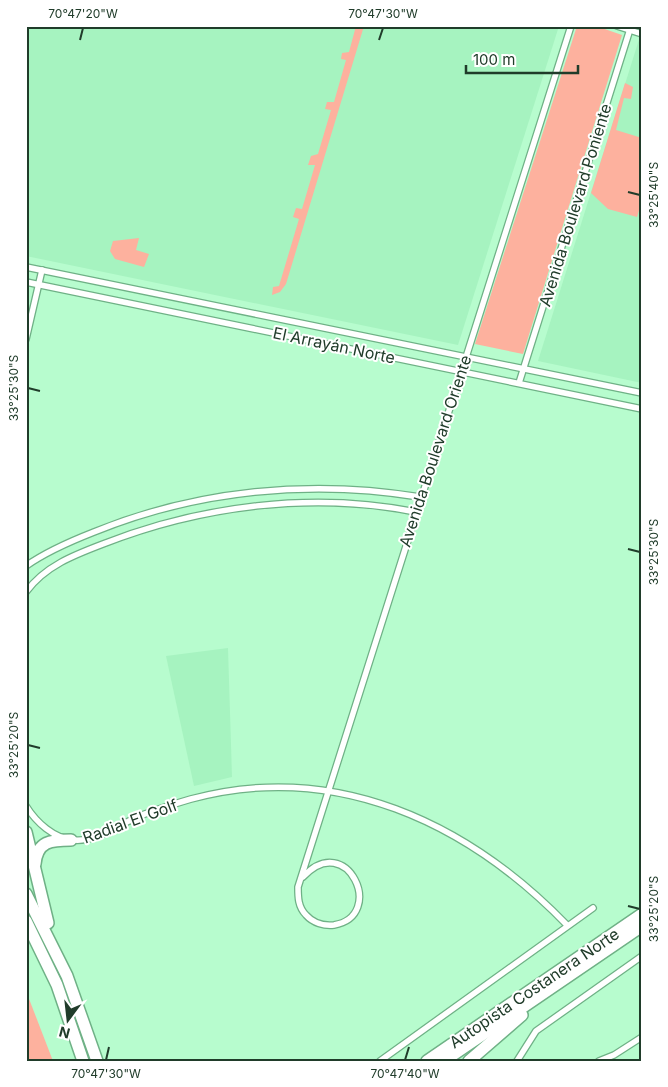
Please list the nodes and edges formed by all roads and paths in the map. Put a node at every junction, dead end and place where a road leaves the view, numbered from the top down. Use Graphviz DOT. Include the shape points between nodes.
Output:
graph roads {
  1 [pos="571,26"];
  2 [pos="617,26"];
  3 [pos="631,28"];
  4 [pos="642,34"];
  5 [pos="26,267"];
  6 [pos="42,270"];
  7 [pos="26,282"];
  8 [pos="39,284"];
  9 [pos="26,339"];
  10 [pos="465,357"];
  11 [pos="523,370"];
  12 [pos="461,371"];
  13 [pos="519,383"];
  14 [pos="642,393"];
  15 [pos="642,409"];
  16 [pos="420,497"];
  17 [pos="416,512"];
  18 [pos="26,566"];
  19 [pos="26,592"];
  20 [pos="330,791"];
  21 [pos="26,806"];
  22 [pos="26,832"];
  23 [pos="71,840"];
  24 [pos="34,865"];
  25 [pos="302,877"];
  26 [pos="26,894"];
  27 [pos="593,908"];
  28 [pos="642,914"];
  29 [pos="26,921"];
  30 [pos="567,925"];
  31 [pos="642,926"];
  32 [pos="56,951"];
  33 [pos="642,956"];
  34 [pos="547,991"];
  35 [pos="642,1037"];
  36 [pos="83,1061"];
  37 [pos="97,1061"];
  38 [pos="380,1061"];
  39 [pos="427,1061"];
  40 [pos="444,1061"];
  41 [pos="470,1061"];
  42 [pos="517,1061"];
  43 [pos="599,1061"];
  1 -- 10 [label="street, Avenida Boulevard Oriente"];
  2 -- 3 [label="street"];
  3 -- 4 [label="street"];
  3 -- 11 [label="street, Avenida Boulevard Poniente"];
  5 -- 6 [label="street, El Arrayán Norte"];
  6 -- 8 [label="street"];
  6 -- 10 [label="street, El Arrayán Norte"];
  7 -- 8 [label="street, El Arrayán Norte"];
  8 -- 9 [label="street"];
  8 -- 12 [label="street, El Arrayán Norte"];
  10 -- 11 [label="street, El Arrayán Norte"];
  10 -- 12 [label="street, Avenida Boulevard Oriente"];
  11 -- 13 [label="street, Avenida Boulevard Poniente"];
  11 -- 14 [label="street, El Arrayán Norte"];
  12 -- 13 [label="street, El Arrayán Norte"];
  12 -- 16 [label="street, Avenida Boulevard Oriente"];
  13 -- 15 [label="street, El Arrayán Norte"];
  16 -- 17 [label="street, Avenida Boulevard Oriente"];
  16 -- 18 [label="street" via="321,489 218,497 112,525 53,550"];
  17 -- 19 [label="street" via="356,504 313,503 205,514 152,527 92,548 52,567"];
  17 -- 20 [label="street, Avenida Boulevard Oriente"];
  20 -- 23 [label="street, Radial El Golf" via="260,789 215,794 154,811 93,838"];
  20 -- 25 [label="street, Avenida Boulevard Oriente"];
  20 -- 30 [label="street, Radial El Golf" via="383,804 456,836 514,875"];
  21 -- 23 [label="street" via="41,826"];
  22 -- 24 [label="highway"];
  23 -- 24 [label="highway" via="45,842 38,850"];
  24 -- 32 [label="highway"];
  25 -- 25 [label="street" via="298,897 303,911 315,922 324,925 344,921 357,907 360,897 355,878 339,865 319,864"];
  26 -- 32 [label="highway"];
  27 -- 30 [label="street"];
  28 -- 39 [label="highway, Autopista Costanera Norte"];
  29 -- 36 [label="highway" via="57,985"];
  30 -- 38 [label="street"];
  31 -- 34 [label="highway, Autopista Costanera Norte"];
  32 -- 37 [label="highway"];
  33 -- 42 [label="street" via="536,1031"];
  34 -- 40 [label="highway, Autopista Costanera Norte"];
  34 -- 41 [label="highway"];
  35 -- 43 [label="street"];
}
